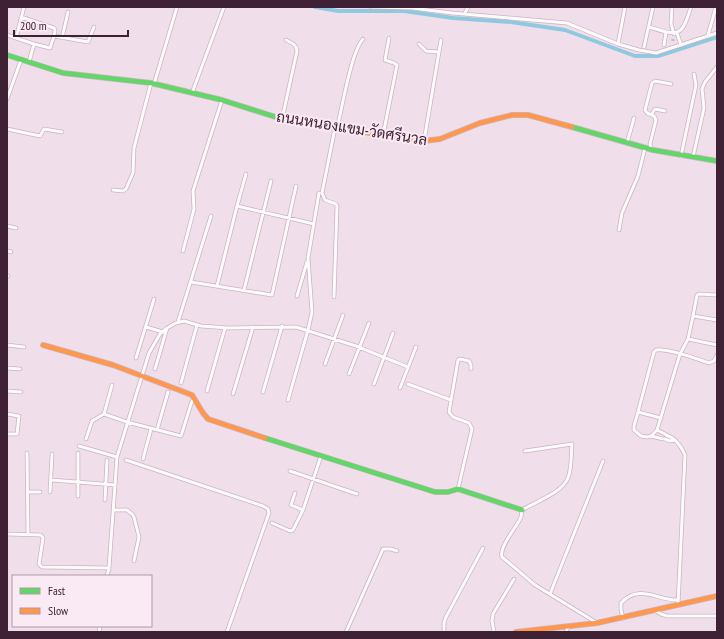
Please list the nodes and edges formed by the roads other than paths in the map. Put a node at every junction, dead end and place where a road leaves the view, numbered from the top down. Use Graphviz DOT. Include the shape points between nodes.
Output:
graph roads {
  1 [pos="24,7"];
  2 [pos="177,7"];
  3 [pos="224,7"];
  4 [pos="371,7"];
  5 [pos="376,7"];
  6 [pos="393,7"];
  7 [pos="468,7"];
  8 [pos="624,7"];
  9 [pos="653,7"];
  10 [pos="672,7"];
  11 [pos="691,7"];
  12 [pos="716,7"];
  13 [pos="409,8"];
  14 [pos="68,12"];
  15 [pos="465,14"];
  16 [pos="21,18"];
  17 [pos="94,27"];
  18 [pos="649,27"];
  19 [pos="666,32"];
  20 [pos="674,33"];
  21 [pos="717,33"];
  22 [pos="7,35"];
  23 [pos="708,35"];
  24 [pos="54,36"];
  25 [pos="16,38"];
  26 [pos="62,38"];
  27 [pos="389,38"];
  28 [pos="363,39"];
  29 [pos="286,40"];
  30 [pos="441,40"];
  31 [pos="34,44"];
  32 [pos="418,44"];
  33 [pos="618,44"];
  34 [pos="664,45"];
  35 [pos="681,45"];
  36 [pos="675,47"];
  37 [pos="644,48"];
  38 [pos="438,52"];
  39 [pos="7,55"];
  40 [pos="21,60"];
  41 [pos="28,62"];
  42 [pos="717,67"];
  43 [pos="694,74"];
  44 [pos="152,84"];
  45 [pos="670,84"];
  46 [pos="192,93"];
  47 [pos="7,99"];
  48 [pos="222,100"];
  49 [pos="665,112"];
  50 [pos="651,115"];
  51 [pos="634,118"];
  52 [pos="282,119"];
  53 [pos="336,128"];
  54 [pos="7,129"];
  55 [pos="62,132"];
  56 [pos="383,135"];
  57 [pos="424,141"];
  58 [pos="627,143"];
  59 [pos="645,148"];
  60 [pos="651,150"];
  61 [pos="681,156"];
  62 [pos="693,158"];
  63 [pos="717,161"];
  64 [pos="246,174"];
  65 [pos="271,181"];
  66 [pos="296,186"];
  67 [pos="113,190"];
  68 [pos="319,193"];
  69 [pos="237,206"];
  70 [pos="263,212"];
  71 [pos="211,216"];
  72 [pos="289,218"];
  73 [pos="314,224"];
  74 [pos="7,226"];
  75 [pos="16,228"];
  76 [pos="619,230"];
  77 [pos="7,251"];
  78 [pos="183,251"];
  79 [pos="11,252"];
  80 [pos="308,258"];
  81 [pos="191,282"];
  82 [pos="217,286"];
  83 [pos="244,290"];
  84 [pos="717,295"];
  85 [pos="297,296"];
  86 [pos="334,297"];
  87 [pos="154,299"];
  88 [pos="344,314"];
  89 [pos="693,316"];
  90 [pos="717,320"];
  91 [pos="178,322"];
  92 [pos="369,323"];
  93 [pos="197,325"];
  94 [pos="146,326"];
  95 [pos="282,326"];
  96 [pos="253,327"];
  97 [pos="167,328"];
  98 [pos="225,328"];
  99 [pos="308,330"];
  100 [pos="163,332"];
  101 [pos="393,333"];
  102 [pos="334,339"];
  103 [pos="688,339"];
  104 [pos="7,345"];
  105 [pos="43,345"];
  106 [pos="717,345"];
  107 [pos="360,347"];
  108 [pos="416,347"];
  109 [pos="24,348"];
  110 [pos="680,354"];
  111 [pos="717,355"];
  112 [pos="384,357"];
  113 [pos="136,358"];
  114 [pos="325,364"];
  115 [pos="408,367"];
  116 [pos="7,368"];
  117 [pos="20,369"];
  118 [pos="155,369"];
  119 [pos="471,369"];
  120 [pos="350,374"];
  121 [pos="142,376"];
  122 [pos="181,383"];
  123 [pos="374,384"];
  124 [pos="408,384"];
  125 [pos="112,385"];
  126 [pos="400,388"];
  127 [pos="7,391"];
  128 [pos="207,391"];
  129 [pos="21,392"];
  130 [pos="168,392"];
  131 [pos="263,392"];
  132 [pos="233,394"];
  133 [pos="288,400"];
  134 [pos="451,400"];
  135 [pos="192,401"];
  136 [pos="638,412"];
  137 [pos="7,414"];
  138 [pos="104,414"];
  139 [pos="660,418"];
  140 [pos="127,422"];
  141 [pos="151,429"];
  142 [pos="157,430"];
  143 [pos="656,430"];
  144 [pos="7,434"];
  145 [pos="651,436"];
  146 [pos="86,439"];
  147 [pos="674,440"];
  148 [pos="79,446"];
  149 [pos="525,451"];
  150 [pos="27,453"];
  151 [pos="78,453"];
  152 [pos="52,454"];
  153 [pos="321,456"];
  154 [pos="117,457"];
  155 [pos="143,459"];
  156 [pos="107,460"];
  157 [pos="126,460"];
  158 [pos="604,461"];
  159 [pos="290,471"];
  160 [pos="314,479"];
  161 [pos="51,480"];
  162 [pos="78,482"];
  163 [pos="106,484"];
  164 [pos="115,485"];
  165 [pos="460,489"];
  166 [pos="28,492"];
  167 [pos="40,492"];
  168 [pos="50,492"];
  169 [pos="295,493"];
  170 [pos="357,494"];
  171 [pos="78,496"];
  172 [pos="105,500"];
  173 [pos="113,510"];
  174 [pos="303,510"];
  175 [pos="522,510"];
  176 [pos="269,522"];
  177 [pos="7,534"];
  178 [pos="28,535"];
  179 [pos="483,548"];
  180 [pos="397,551"];
  181 [pos="134,561"];
  182 [pos="109,568"];
  183 [pos="107,575"];
  184 [pos="514,579"];
  185 [pos="550,594"];
  186 [pos="717,596"];
  187 [pos="678,603"];
  188 [pos="654,610"];
  189 [pos="717,616"];
  190 [pos="623,618"];
  191 [pos="596,623"];
  192 [pos="568,627"];
  193 [pos="227,632"];
  194 [pos="346,632"];
  195 [pos="444,632"];
  196 [pos="494,632"];
  197 [pos="516,632"];
  198 [pos="521,632"];
  199 [pos="566,632"];
  1 -- 16 [label="street"];
  2 -- 44 [label="street"];
  3 -- 46 [label="street"];
  4 -- 5 [label="street"];
  5 -- 6 [label="street"];
  6 -- 13 [label="street"];
  7 -- 15 [label="street"];
  8 -- 33 [label="street"];
  9 -- 18 [label="street"];
  10 -- 20 [label="street" via="671,24"];
  11 -- 20 [label="street" via="685,25 680,32"];
  12 -- 23 [label="street"];
  13 -- 15 [label="street"];
  14 -- 26 [label="street"];
  15 -- 33 [label="street" via="567,23"];
  16 -- 24 [label="street" via="54,28"];
  16 -- 25 [label="street"];
  17 -- 26 [label="street" via="88,42"];
  18 -- 19 [label="street"];
  18 -- 37 [label="street"];
  19 -- 20 [label="street"];
  19 -- 34 [label="street"];
  20 -- 35 [label="street"];
  20 -- 36 [label="street"];
  21 -- 23 [label="street"];
  22 -- 25 [label="street"];
  23 -- 35 [label="street"];
  24 -- 26 [label="street"];
  24 -- 31 [label="street" via="50,48"];
  25 -- 31 [label="street"];
  27 -- 56 [label="street" via="385,60 397,65"];
  28 -- 53 [label="street" via="354,57"];
  29 -- 52 [label="street" via="294,44 297,51"];
  30 -- 38 [label="street"];
  31 -- 41 [label="street"];
  32 -- 38 [label="street" via="426,51"];
  33 -- 36 [label="street" via="656,53"];
  35 -- 36 [label="street"];
  38 -- 57 [label="street"];
  39 -- 40 [label="street, ถนนหนองแขม-วัดศรีนวล"];
  40 -- 41 [label="street, ถนนหนองแขม-วัดศรีนวล"];
  40 -- 47 [label="street"];
  41 -- 44 [label="street, ถนนหนองแขม-วัดศรีนวล" via="63,73"];
  42 -- 62 [label="street" via="702,89 704,108"];
  43 -- 61 [label="street" via="696,85"];
  44 -- 46 [label="street, ถนนหนองแขม-วัดศรีนวล"];
  44 -- 67 [label="street" via="134,148 134,166 130,181 123,191"];
  45 -- 50 [label="street" via="657,81 652,83 645,110"];
  46 -- 48 [label="street, ถนนหนองแขม-วัดศรีนวล"];
  48 -- 52 [label="street, ถนนหนองแขม-วัดศรีนวล"];
  48 -- 78 [label="street" via="193,191 194,209"];
  49 -- 50 [label="street" via="655,109"];
  50 -- 60 [label="street" via="656,120"];
  51 -- 58 [label="street"];
  52 -- 53 [label="street, ถนนหนองแขม-วัดศรีนวล"];
  53 -- 56 [label="street, ถนนหนองแขม-วัดศรีนวล"];
  53 -- 86 [label="street" via="322,193 325,200 337,206"];
  54 -- 55 [label="street" via="40,136 44,129"];
  56 -- 57 [label="street, ถนนหนองแขม-วัดศรีนวล"];
  57 -- 58 [label="street, ถนนหนองแขม-วัดศรีนวล" via="437,141 480,123 519,114"];
  58 -- 59 [label="street, ถนนหนองแขม-วัดศรีนวล"];
  59 -- 60 [label="street, ถนนหนองแขม-วัดศรีนวล"];
  59 -- 76 [label="street" via="638,176 622,213"];
  60 -- 61 [label="street, ถนนหนองแขม-วัดศรีนวล"];
  61 -- 62 [label="street, ถนนหนองแขม-วัดศรีนวล"];
  62 -- 63 [label="street, ถนนหนองแขม-วัดศรีนวล"];
  64 -- 69 [label="street"];
  65 -- 70 [label="street"];
  66 -- 72 [label="street"];
  68 -- 73 [label="street"];
  69 -- 70 [label="street"];
  69 -- 82 [label="street"];
  70 -- 72 [label="street"];
  70 -- 83 [label="street"];
  71 -- 81 [label="street"];
  72 -- 73 [label="street"];
  72 -- 83 [label="street" via="272,295"];
  73 -- 80 [label="street"];
  74 -- 75 [label="street"];
  77 -- 79 [label="street"];
  80 -- 85 [label="street"];
  80 -- 99 [label="street" via="312,312"];
  81 -- 82 [label="street"];
  81 -- 91 [label="street"];
  82 -- 83 [label="street"];
  84 -- 89 [label="street" via="697,295"];
  87 -- 94 [label="street"];
  88 -- 102 [label="street"];
  89 -- 90 [label="street"];
  89 -- 103 [label="street"];
  91 -- 93 [label="street"];
  91 -- 97 [label="street"];
  92 -- 107 [label="street"];
  93 -- 98 [label="street"];
  93 -- 122 [label="street"];
  94 -- 100 [label="street"];
  94 -- 113 [label="street"];
  95 -- 96 [label="street"];
  95 -- 99 [label="street"];
  95 -- 131 [label="street"];
  96 -- 98 [label="street"];
  96 -- 132 [label="street"];
  97 -- 100 [label="street"];
  97 -- 118 [label="street"];
  98 -- 128 [label="street"];
  99 -- 102 [label="street"];
  99 -- 133 [label="street"];
  100 -- 121 [label="street" via="153,344"];
  101 -- 112 [label="street"];
  102 -- 107 [label="street"];
  102 -- 114 [label="street"];
  103 -- 106 [label="street"];
  103 -- 110 [label="street"];
  104 -- 109 [label="street"];
  105 -- 121 [label="street"];
  107 -- 112 [label="street"];
  107 -- 120 [label="street"];
  108 -- 115 [label="street"];
  110 -- 111 [label="street" via="709,363 714,361"];
  110 -- 136 [label="street" via="660,349 654,352"];
  110 -- 139 [label="street"];
  112 -- 115 [label="street"];
  112 -- 123 [label="street"];
  115 -- 126 [label="street"];
  116 -- 117 [label="street"];
  119 -- 134 [label="street" via="469,361 458,360"];
  121 -- 140 [label="street"];
  121 -- 153 [label="street" via="192,395 196,398 204,418 208,420"];
  124 -- 134 [label="street"];
  125 -- 138 [label="street"];
  127 -- 129 [label="street"];
  130 -- 142 [label="street"];
  134 -- 165 [label="street" via="450,415 469,423 472,429"];
  135 -- 142 [label="street" via="181,436"];
  136 -- 139 [label="street"];
  136 -- 145 [label="street" via="634,430 641,436"];
  137 -- 144 [label="street" via="19,416 17,434"];
  138 -- 140 [label="street"];
  138 -- 146 [label="street" via="92,421"];
  139 -- 143 [label="street"];
  140 -- 141 [label="street"];
  140 -- 154 [label="street"];
  141 -- 142 [label="street"];
  141 -- 155 [label="street"];
  143 -- 145 [label="street"];
  143 -- 147 [label="street"];
  145 -- 147 [label="street"];
  147 -- 187 [label="street" via="681,446 685,455"];
  148 -- 154 [label="street"];
  149 -- 175 [label="street" via="572,444 569,474 564,484 556,492"];
  150 -- 166 [label="street"];
  151 -- 162 [label="street"];
  152 -- 161 [label="street"];
  153 -- 160 [label="street"];
  153 -- 165 [label="street" via="435,492"];
  154 -- 164 [label="street"];
  156 -- 163 [label="street"];
  157 -- 176 [label="street" via="263,506 268,509"];
  158 -- 185 [label="street"];
  159 -- 160 [label="street"];
  160 -- 170 [label="street"];
  160 -- 174 [label="street"];
  161 -- 162 [label="street"];
  161 -- 168 [label="street"];
  162 -- 163 [label="street"];
  162 -- 171 [label="street"];
  163 -- 164 [label="street"];
  163 -- 172 [label="street"];
  164 -- 173 [label="street"];
  165 -- 175 [label="street"];
  166 -- 167 [label="street"];
  166 -- 178 [label="street"];
  169 -- 174 [label="street" via="291,505"];
  173 -- 181 [label="street" via="127,510 134,517 139,537"];
  173 -- 182 [label="street"];
  174 -- 176 [label="street" via="293,530"];
  175 -- 185 [label="street" via="522,517 502,548 501,555 527,579"];
  176 -- 193 [label="street"];
  177 -- 178 [label="street"];
  178 -- 182 [label="street" via="41,535 43,538 39,564 42,567"];
  179 -- 195 [label="street" via="446,617"];
  180 -- 194 [label="street" via="384,549"];
  182 -- 183 [label="street"];
  184 -- 196 [label="street" via="493,614"];
  185 -- 191 [label="street"];
  186 -- 187 [label="street"];
  187 -- 188 [label="street"];
  187 -- 190 [label="street" via="649,594 629,595 621,603"];
  188 -- 189 [label="street" via="667,616"];
  188 -- 190 [label="street"];
  190 -- 191 [label="street"];
  191 -- 192 [label="street"];
  192 -- 198 [label="street"];
  192 -- 199 [label="street"];
  197 -- 198 [label="street"];
}
